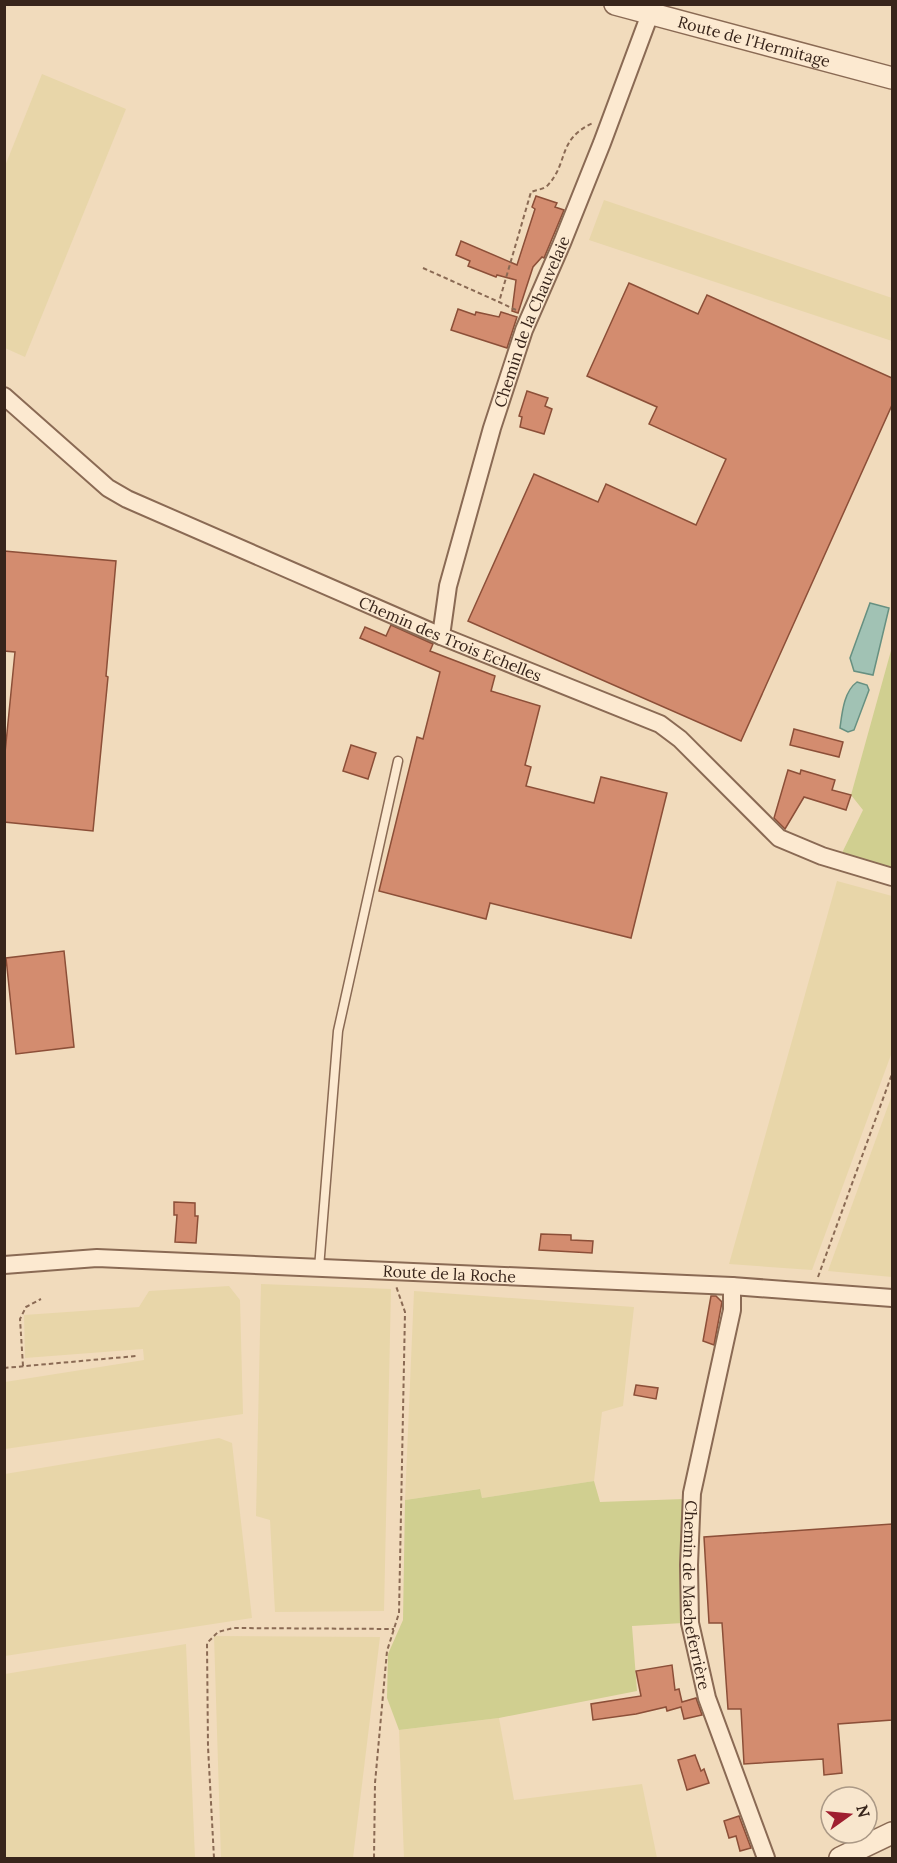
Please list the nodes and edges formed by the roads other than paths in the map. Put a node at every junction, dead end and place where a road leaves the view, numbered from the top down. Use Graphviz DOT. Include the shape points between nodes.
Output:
graph roads {
  1 [pos="615,4"];
  2 [pos="650,14"];
  3 [pos="892,78"];
  4 [pos="4,396"];
  5 [pos="441,636"];
  6 [pos="398,761"];
  7 [pos="892,877"];
  8 [pos="4,1265"];
  9 [pos="319,1268"];
  10 [pos="732,1286"];
  11 [pos="892,1298"];
  12 [pos="892,1833"];
  13 [pos="766,1858"];
  14 [pos="840,1858"];
  1 -- 2 [label="street, Route de l'Hermitage"];
  2 -- 3 [label="street, Route de l'Hermitage"];
  2 -- 5 [label="street, Chemin de la Chauvelaie" via="567,232 530,316 489,439 448,586"];
  4 -- 5 [label="street, Chemin des Trois Echelles" via="108,488 127,499"];
  5 -- 7 [label="street, Chemin des Trois Echelles" via="660,723 779,838"];
  6 -- 9 [label="lane" via="338,1030"];
  8 -- 9 [label="street, Route de la Roche" via="97,1258"];
  9 -- 10 [label="street, Route de la Roche"];
  10 -- 11 [label="street, Route de la Roche"];
  10 -- 13 [label="street, Chemin de Macheferrière" via="732,1310 692,1493 690,1623 707,1698"];
  12 -- 14 [label="street"];
}
